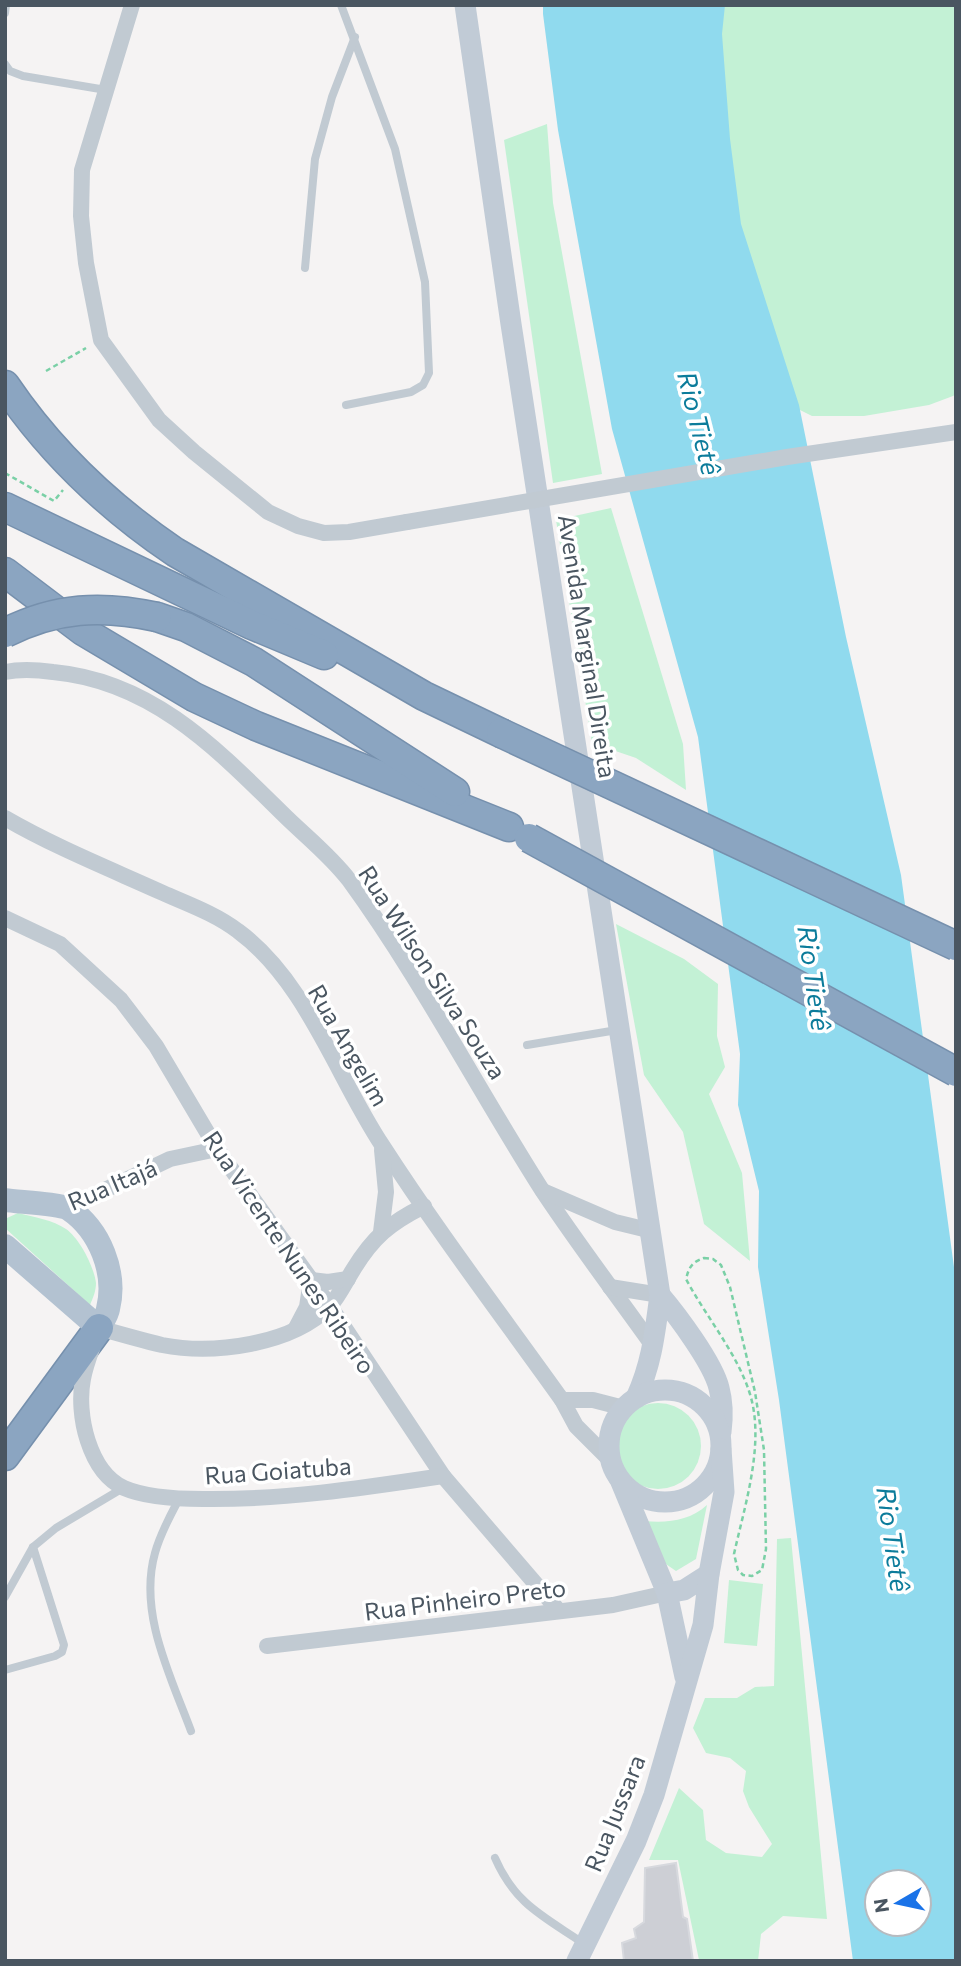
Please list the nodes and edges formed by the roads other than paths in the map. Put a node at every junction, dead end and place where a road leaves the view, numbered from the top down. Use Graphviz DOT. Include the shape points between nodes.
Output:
graph roads {
  1 [pos="6,5"];
  2 [pos="132,5"];
  3 [pos="341,5"];
  4 [pos="465,5"];
  5 [pos="5,13"];
  6 [pos="355,37"];
  7 [pos="5,64"];
  8 [pos="106,90"];
  9 [pos="305,268"];
  10 [pos="5,385"];
  11 [pos="346,405"];
  12 [pos="956,432"];
  13 [pos="5,507"];
  14 [pos="5,572"];
  15 [pos="5,633"];
  16 [pos="7,671"];
  17 [pos="434,701"];
  18 [pos="5,818"];
  19 [pos="519,832"];
  20 [pos="5,918"];
  21 [pos="956,946"];
  22 [pos="620,1030"];
  23 [pos="527,1045"];
  24 [pos="956,1072"];
  25 [pos="381,1144"];
  26 [pos="218,1149"];
  27 [pos="543,1191"];
  28 [pos="5,1200"];
  29 [pos="424,1206"];
  30 [pos="67,1208"];
  31 [pos="652,1231"];
  32 [pos="381,1232"];
  33 [pos="5,1246"];
  34 [pos="348,1279"];
  35 [pos="311,1280"];
  36 [pos="610,1287"];
  37 [pos="660,1294"];
  38 [pos="330,1306"];
  39 [pos="99,1328"];
  40 [pos="294,1331"];
  41 [pos="653,1346"];
  42 [pos="562,1400"];
  43 [pos="630,1403"];
  44 [pos="721,1442"];
  45 [pos="5,1456"];
  46 [pos="616,1471"];
  47 [pos="443,1476"];
  48 [pos="123,1488"];
  49 [pos="179,1499"];
  50 [pos="33,1547"];
  51 [pos="709,1574"];
  52 [pos="667,1593"];
  53 [pos="5,1597"];
  54 [pos="558,1610"];
  55 [pos="267,1646"];
  56 [pos="5,1670"];
  57 [pos="686,1679"];
  58 [pos="191,1731"];
  59 [pos="495,1858"];
  60 [pos="582,1953"];
  1 -- 5 [label="lane"];
  2 -- 8 [label="street"];
  3 -- 6 [label="lane"];
  4 -- 22 [label="main road, Avenida Marginal Direita"];
  6 -- 9 [label="lane" via="315,159"];
  6 -- 11 [label="lane" via="395,149 425,282 429,373 423,385 411,392"];
  7 -- 8 [label="lane" via="23,76"];
  8 -- 12 [label="street, bridge" via="82,170 81,216 101,340 159,420 268,512 298,526 324,533 349,532"];
  10 -- 17 [label="highway" via="76,473 139,527"];
  13 -- 17 [label="highway" via="252,625"];
  14 -- 19 [label="highway" via="83,631 194,697"];
  15 -- 19 [label="highway, bridge" via="64,611 92,609 124,610 186,627 254,662"];
  16 -- 27 [label="street, Rua Wilson Silva Souza" via="80,674 144,698 210,745 327,856 394,948"];
  17 -- 21 [label="highway, bridge"];
  18 -- 25 [label="street, Rua Angelim" via="203,911 257,946 310,1019"];
  19 -- 24 [label="highway, bridge"];
  20 -- 26 [label="street, Rua Vicente Nunes Ribeiro" via="60,944 121,1000 156,1046"];
  22 -- 23 [label="lane"];
  22 -- 31 [label="main road, Avenida Marginal Direita"];
  25 -- 29 [label="street, Rua Angelim"];
  25 -- 32 [label="street" via="386,1184"];
  26 -- 30 [label="street, Rua Itajá" via="170,1160"];
  26 -- 35 [label="street, Rua Vicente Nunes Ribeiro"];
  27 -- 31 [label="street" via="615,1222"];
  27 -- 36 [label="street, Rua Wilson Silva Souza"];
  28 -- 30 [label="main road, Rua Itajá"];
  29 -- 32 [label="street"];
  29 -- 42 [label="street, Rua Angelim"];
  30 -- 39 [label="main road" via="88,1227 109,1265 108,1309"];
  31 -- 37 [label="main road, Avenida Marginal Direita"];
  32 -- 34 [label="street"];
  33 -- 39 [label="main road"];
  34 -- 35 [label="street"];
  34 -- 38 [label="street"];
  35 -- 38 [label="street, Rua Vicente Nunes Ribeiro"];
  35 -- 40 [label="street" via="307,1307"];
  36 -- 37 [label="street"];
  36 -- 41 [label="street, Rua Wilson Silva Souza"];
  37 -- 41 [label="main road, Avenida Marginal Direita"];
  37 -- 44 [label="main road, Avenida Marginal Direita" via="719,1385"];
  38 -- 40 [label="street"];
  38 -- 47 [label="street, Rua Vicente Nunes Ribeiro"];
  39 -- 40 [label="street" via="164,1345 208,1348 264,1342"];
  39 -- 45 [label="highway"];
  39 -- 48 [label="street" via="83,1379 81,1404 94,1456"];
  41 -- 43 [label="main road, Avenida Marginal Direita" via="647,1374"];
  42 -- 43 [label="street"];
  42 -- 46 [label="street, Rua Angelim" via="576,1426"];
  43 -- 44 [label="main road" via="652,1391 688,1394 714,1419"];
  43 -- 46 [label="main road" via="614,1424 609,1443"];
  44 -- 46 [label="main road" via="716,1468 706,1485 672,1502 635,1493"];
  44 -- 51 [label="main road, Rua Jussara" via="724,1492"];
  46 -- 52 [label="main road, Rua Jussara"];
  47 -- 49 [label="street, Rua Goiatuba" via="272,1499"];
  47 -- 54 [label="street, Rua Vicente Nunes Ribeiro"];
  48 -- 49 [label="street, Rua Goiatuba"];
  48 -- 50 [label="lane"];
  49 -- 58 [label="lane" via="155,1554 150,1584 163,1657"];
  50 -- 53 [label="lane"];
  50 -- 56 [label="lane" via="64,1645 55,1656"];
  51 -- 52 [label="main road" via="684,1590"];
  51 -- 57 [label="main road, Rua Jussara" via="703,1625"];
  52 -- 54 [label="street, Rua Pinheiro Preto"];
  52 -- 57 [label="main road, Rua Jussara"];
  54 -- 55 [label="street, Rua Pinheiro Preto"];
  57 -- 60 [label="main road, Rua Jussara" via="654,1795"];
  59 -- 60 [label="lane" via="515,1895"];
}
